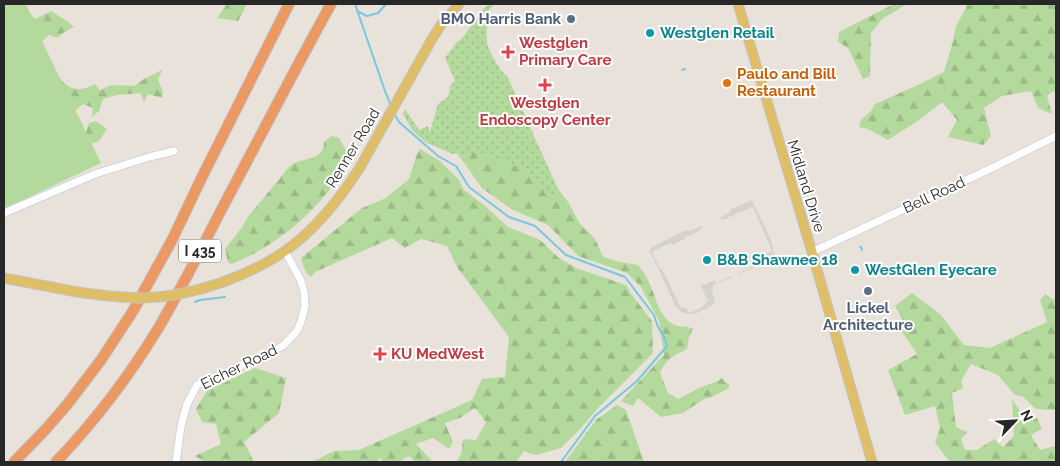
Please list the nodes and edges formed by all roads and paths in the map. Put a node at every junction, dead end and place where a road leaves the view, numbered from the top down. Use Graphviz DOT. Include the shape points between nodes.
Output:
graph roads {
  1 [pos="289,4"];
  2 [pos="331,4"];
  3 [pos="459,4"];
  4 [pos="738,4"];
  5 [pos="1056,136"];
  6 [pos="174,151"];
  7 [pos="4,213"];
  8 [pos="285,251"];
  9 [pos="812,252"];
  10 [pos="4,278"];
  11 [pos="14,462"];
  12 [pos="56,462"];
  13 [pos="176,462"];
  14 [pos="872,462"];
  1 -- 11 [label="highway, I 435" via="172,240 133,311 66,406"];
  2 -- 12 [label="highway, I 435" via="158,328 108,401"];
  3 -- 8 [label="main road, Renner Road" via="441,25 348,186 313,227"];
  4 -- 9 [label="main road, Midland Drive"];
  5 -- 9 [label="street, Bell Road"];
  6 -- 7 [label="street" via="78,181"];
  8 -- 10 [label="main road, Renner Road, bridge" via="244,274 205,289 144,298 77,292"];
  8 -- 13 [label="street, Eicher Road" via="304,290 306,306 297,331 284,345 268,354 197,385 187,404"];
  9 -- 14 [label="main road, Midland Drive"];
}
